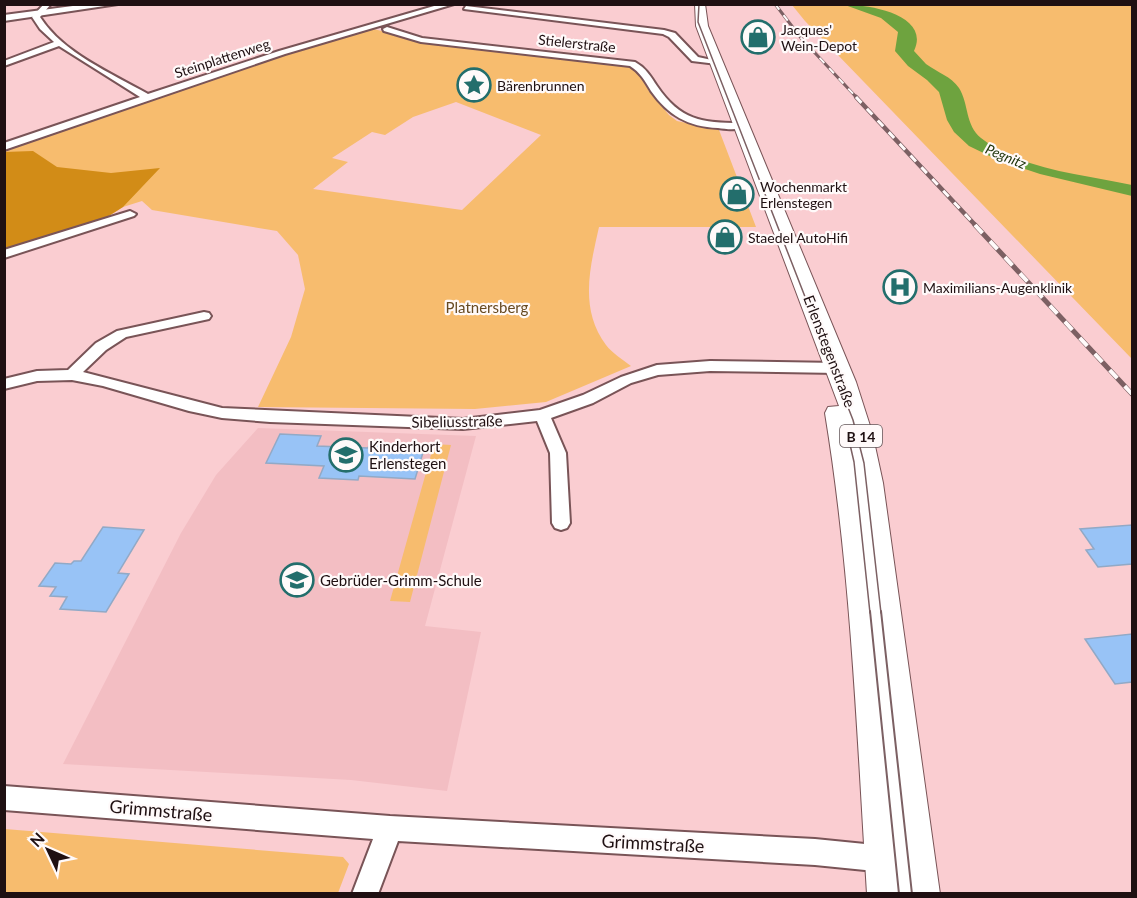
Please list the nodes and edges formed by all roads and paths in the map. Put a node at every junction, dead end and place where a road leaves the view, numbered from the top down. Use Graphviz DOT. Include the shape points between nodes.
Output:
graph roads {
  1 [pos="48,4"];
  2 [pos="114,4"];
  3 [pos="451,4"];
  4 [pos="693,4"];
  5 [pos="700,4"];
  6 [pos="466,8"];
  7 [pos="37,14"];
  8 [pos="4,18"];
  9 [pos="387,29"];
  10 [pos="59,44"];
  11 [pos="713,62"];
  12 [pos="4,64"];
  13 [pos="147,97"];
  14 [pos="734,126"];
  15 [pos="4,147"];
  16 [pos="130,214"];
  17 [pos="4,254"];
  18 [pos="204,316"];
  19 [pos="830,368"];
  20 [pos="72,375"];
  21 [pos="4,384"];
  22 [pos="542,415"];
  23 [pos="561,523"];
  24 [pos="4,798"];
  25 [pos="390,828"];
  26 [pos="885,860"];
  27 [pos="916,863"];
  28 [pos="365,894"];
  29 [pos="887,894"];
  30 [pos="920,894"];
  1 -- 7 [label="street"];
  2 -- 7 [label="street"];
  3 -- 13 [label="street, Steinplattenweg" via="378,23"];
  4 -- 11 [label="main road, Erlenstegenstraße / B 14" via="692,21"];
  5 -- 11 [label="main road, Erlenstegenstraße / B 14" via="700,21"];
  6 -- 11 [label="street" via="664,32 695,59"];
  7 -- 8 [label="street"];
  7 -- 10 [label="street" via="40,27"];
  9 -- 14 [label="street, Stielerstraße" via="422,40 632,64 642,69 677,116 696,123"];
  10 -- 12 [label="street"];
  10 -- 13 [label="street"];
  11 -- 14 [label="main road, Erlenstegenstraße / B 14"];
  13 -- 15 [label="street, Steinplattenweg"];
  14 -- 19 [label="main road, Erlenstegenstraße / B 14"];
  16 -- 17 [label="street"];
  18 -- 20 [label="street" via="122,334 99,347"];
  19 -- 22 [label="street, Sibeliusstraße" via="710,366 657,370"];
  19 -- 26 [label="main road, Erlenstegenstraße / B 14" via="849,472"];
  19 -- 27 [label="main road, Erlenstegenstraße / B 14" via="860,432 870,483"];
  20 -- 21 [label="street, Sibeliusstraße" via="38,376"];
  20 -- 22 [label="street, Sibeliusstraße" via="189,406 261,417 463,424"];
  22 -- 23 [label="street" via="558,453"];
  24 -- 25 [label="street, Grimmstraße"];
  25 -- 26 [label="street, Grimmstraße" via="815,852"];
  25 -- 28 [label="street"];
  26 -- 27 [label="street, Grimmstraße"];
  26 -- 29 [label="main road, Erlenstegenstraße / B 14"];
  27 -- 30 [label="main road, Erlenstegenstraße / B 14"];
}
